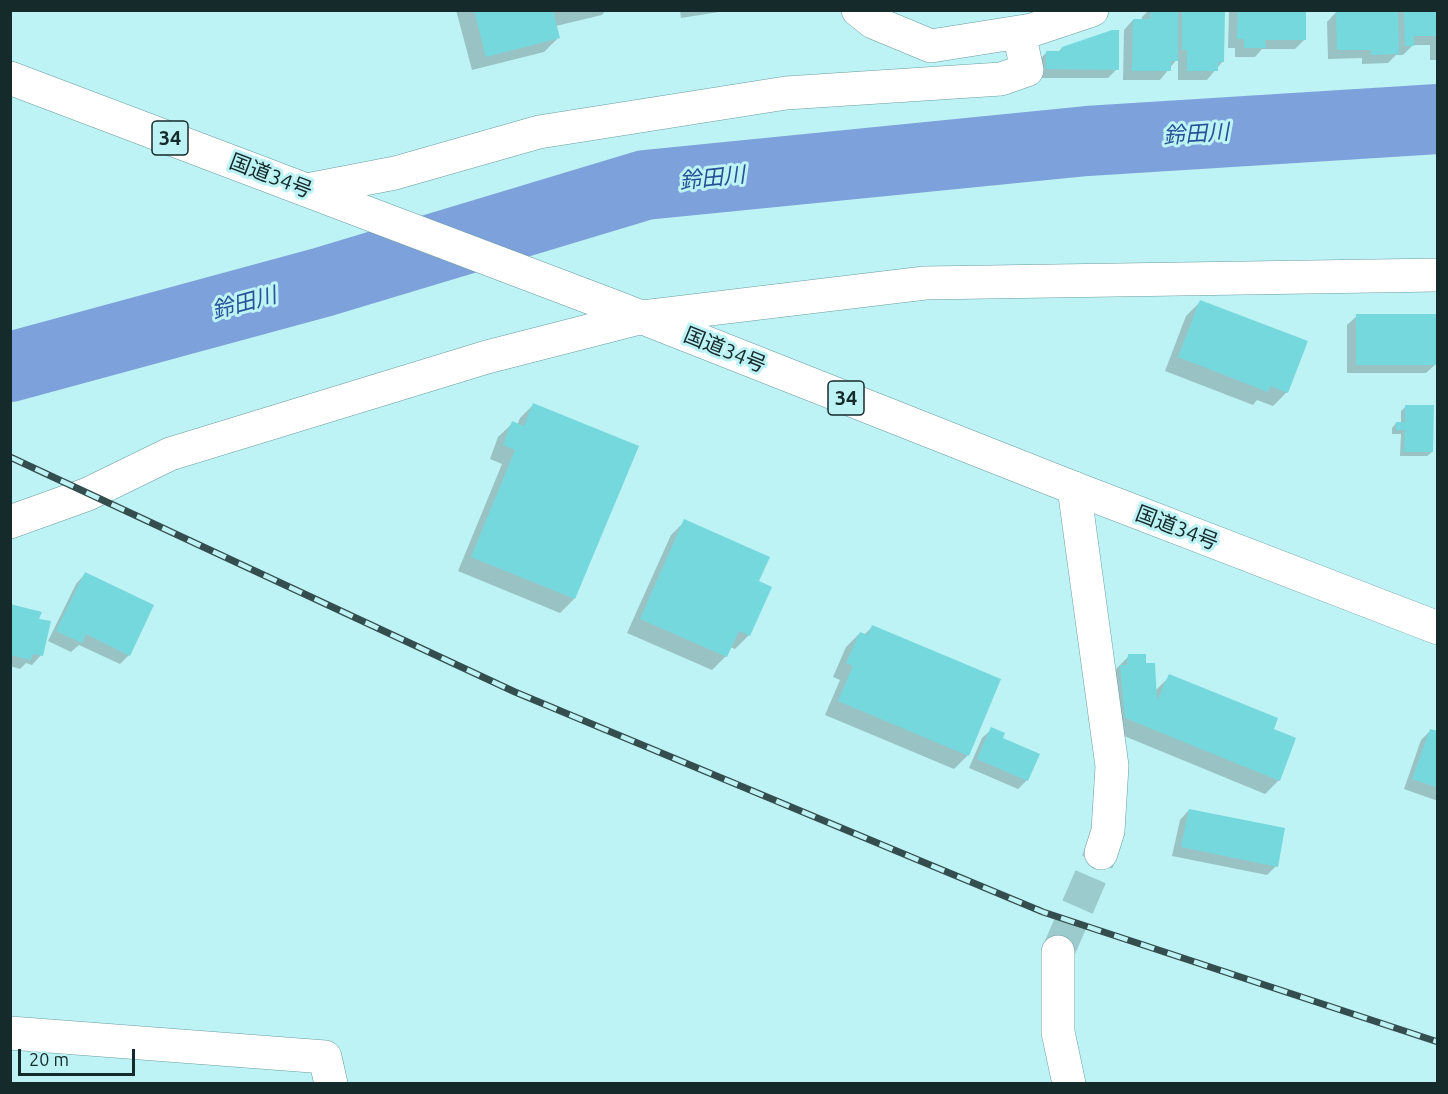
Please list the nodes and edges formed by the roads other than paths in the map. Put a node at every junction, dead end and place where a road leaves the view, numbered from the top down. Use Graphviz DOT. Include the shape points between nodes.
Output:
graph roads {
  1 [pos="858,10"];
  2 [pos="1092,10"];
  3 [pos="1018,33"];
  4 [pos="10,78"];
  5 [pos="318,194"];
  6 [pos="1437,275"];
  7 [pos="631,313"];
  8 [pos="1074,488"];
  9 [pos="10,522"];
  10 [pos="1437,628"];
  11 [pos="1101,853"];
  12 [pos="1058,952"];
  13 [pos="10,1033"];
  14 [pos="331,1083"];
  15 [pos="1069,1083"];
  1 -- 3 [label="main road" via="873,22 931,46"];
  2 -- 3 [label="main road"];
  3 -- 5 [label="main road" via="1027,70 1000,79 786,93 539,132"];
  4 -- 5 [label="main road, 国道34号 / 34"];
  5 -- 7 [label="main road, 国道34号 / 34"];
  6 -- 7 [label="main road" via="925,283"];
  7 -- 8 [label="main road, 国道34号 / 34"];
  7 -- 9 [label="main road" via="170,454 88,494"];
  8 -- 10 [label="main road, 国道34号 / 34"];
  8 -- 11 [label="main road" via="1112,766 1108,831"];
  12 -- 15 [label="main road" via="1058,1032"];
  13 -- 14 [label="main road" via="325,1057"];
}
